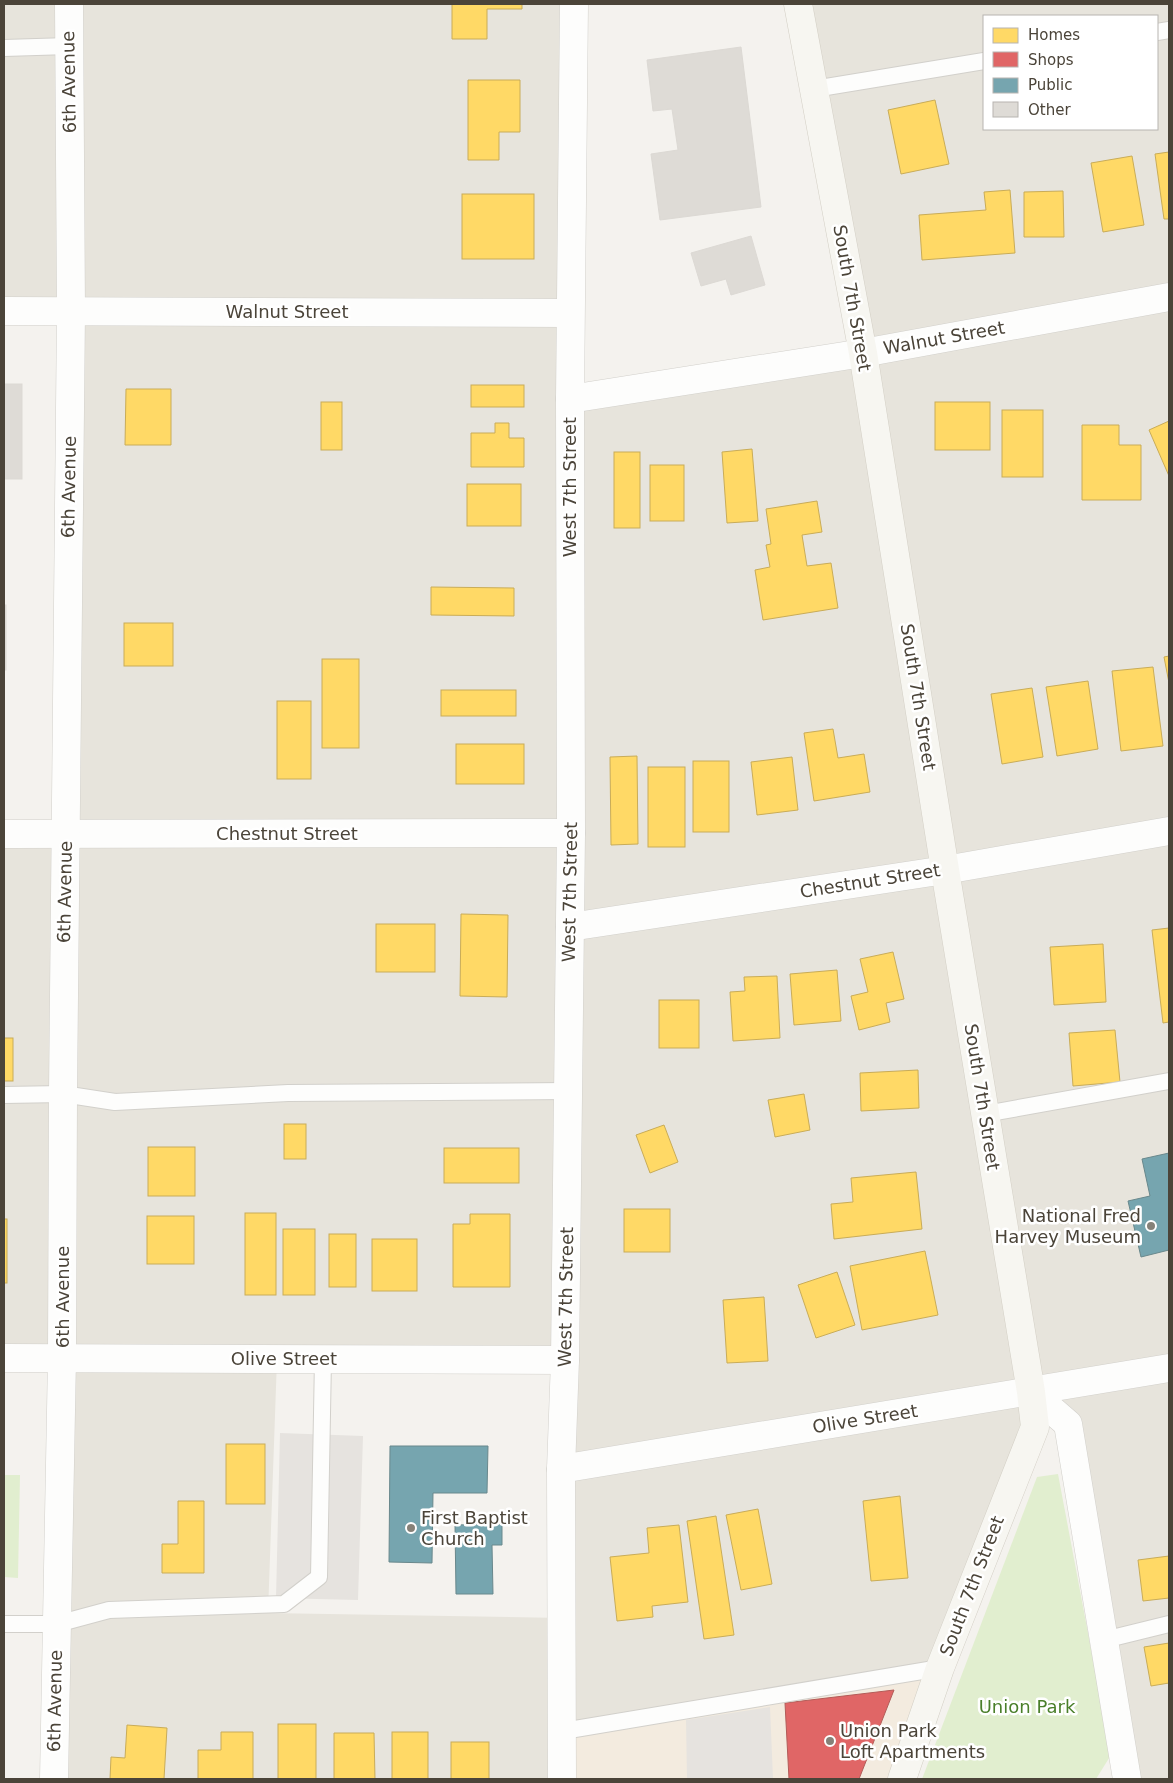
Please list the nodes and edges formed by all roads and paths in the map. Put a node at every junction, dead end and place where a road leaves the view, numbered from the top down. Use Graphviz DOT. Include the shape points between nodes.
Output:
graph roads {
  1 [pos="69,4"];
  2 [pos="574,4"];
  3 [pos="798,4"];
  4 [pos="69,46"];
  5 [pos="4,48"];
  6 [pos="983,61"];
  7 [pos="814,89"];
  8 [pos="1169,297"];
  9 [pos="4,311"];
  10 [pos="72,311"];
  11 [pos="570,314"];
  12 [pos="863,353"];
  13 [pos="570,399"];
  14 [pos="1169,831"];
  15 [pos="4,834"];
  16 [pos="65,834"];
  17 [pos="571,834"];
  18 [pos="945,870"];
  19 [pos="570,927"];
  20 [pos="1169,1081"];
  21 [pos="568,1091"];
  22 [pos="4,1094"];
  23 [pos="63,1094"];
  24 [pos="985,1114"];
  25 [pos="4,1358"];
  26 [pos="62,1358"];
  27 [pos="323,1359"];
  28 [pos="565,1360"];
  29 [pos="1169,1368"];
  30 [pos="1031,1392"];
  31 [pos="561,1469"];
  32 [pos="4,1624"];
  33 [pos="57,1624"];
  34 [pos="1169,1624"];
  35 [pos="1104,1640"];
  36 [pos="940,1668"];
  37 [pos="563,1731"];
  38 [pos="54,1779"];
  39 [pos="562,1779"];
  40 [pos="902,1779"];
  41 [pos="1127,1779"];
  1 -- 4 [label="street, 6th Avenue"];
  2 -- 11 [label="street, West 7th Street"];
  3 -- 7 [label="street, South 7th Street"];
  4 -- 5 [label="lane"];
  4 -- 10 [label="street, 6th Avenue"];
  6 -- 7 [label="lane"];
  7 -- 12 [label="street, South 7th Street"];
  8 -- 12 [label="street, Walnut Street"];
  9 -- 10 [label="street, Walnut Street"];
  10 -- 11 [label="street, Walnut Street"];
  10 -- 16 [label="street, 6th Avenue"];
  11 -- 13 [label="street, West 7th Street"];
  12 -- 13 [label="street, Walnut Street"];
  12 -- 18 [label="street, South 7th Street"];
  13 -- 17 [label="street, West 7th Street"];
  14 -- 18 [label="street, Chestnut Street"];
  15 -- 16 [label="street, Chestnut Street"];
  16 -- 17 [label="street, Chestnut Street"];
  16 -- 23 [label="street, 6th Avenue"];
  17 -- 19 [label="street, West 7th Street"];
  18 -- 19 [label="street, Chestnut Street"];
  18 -- 24 [label="street, South 7th Street"];
  19 -- 21 [label="street, West 7th Street"];
  20 -- 24 [label="lane"];
  21 -- 23 [label="lane" via="288,1093 115,1102"];
  21 -- 28 [label="street, West 7th Street"];
  22 -- 23 [label="lane"];
  23 -- 26 [label="street, 6th Avenue"];
  24 -- 30 [label="street, South 7th Street"];
  25 -- 26 [label="street, Olive Street"];
  26 -- 27 [label="street, Olive Street"];
  26 -- 33 [label="street, 6th Avenue"];
  27 -- 28 [label="street, Olive Street"];
  27 -- 33 [label="lane" via="319,1577 284,1604 109,1610"];
  28 -- 31 [label="street, West 7th Street"];
  29 -- 30 [label="street, Olive Street"];
  30 -- 31 [label="street, Olive Street"];
  30 -- 35 [label="street" via="1068,1424"];
  30 -- 36 [label="street, South 7th Street" via="1035,1428"];
  31 -- 37 [label="street, West 7th Street"];
  32 -- 33 [label="lane"];
  33 -- 38 [label="street, 6th Avenue"];
  34 -- 35 [label="lane"];
  35 -- 41 [label="street"];
  36 -- 37 [label="lane"];
  36 -- 40 [label="street, South 7th Street"];
  37 -- 39 [label="street, West 7th Street"];
}
